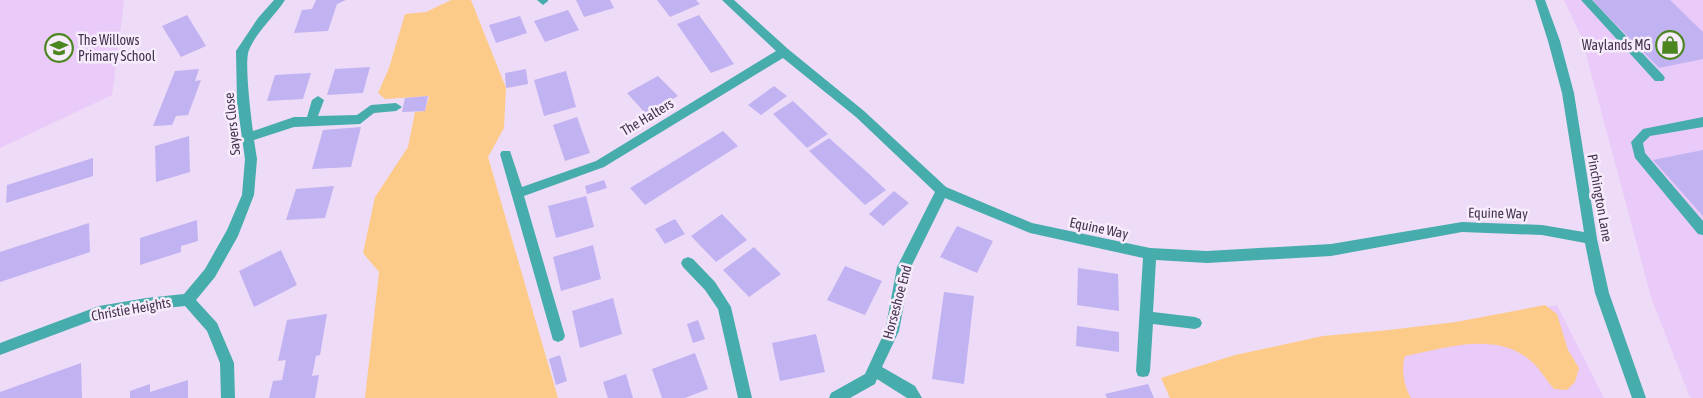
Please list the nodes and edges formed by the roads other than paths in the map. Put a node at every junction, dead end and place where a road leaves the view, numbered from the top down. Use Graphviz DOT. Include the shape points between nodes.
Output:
graph roads {
  1 [pos="280,0"];
  2 [pos="727,0"];
  3 [pos="1540,0"];
  4 [pos="1586,0"];
  5 [pos="784,52"];
  6 [pos="1660,78"];
  7 [pos="318,100"];
  8 [pos="396,107"];
  9 [pos="311,121"];
  10 [pos="1703,122"];
  11 [pos="248,137"];
  12 [pos="506,154"];
  13 [pos="942,190"];
  14 [pos="518,193"];
  15 [pos="1703,230"];
  16 [pos="1591,239"];
  17 [pos="1150,254"];
  18 [pos="688,263"];
  19 [pos="188,300"];
  20 [pos="1146,317"];
  21 [pos="1195,323"];
  22 [pos="558,336"];
  23 [pos="0,349"];
  24 [pos="874,370"];
  25 [pos="1143,371"];
  26 [pos="228,398"];
  27 [pos="744,398"];
  28 [pos="836,398"];
  29 [pos="915,398"];
  30 [pos="1639,398"];
  1 -- 11 [label="street, Sayers Close" via="242,51 243,102"];
  2 -- 5 [label="street, Equine Way"];
  3 -- 16 [label="street, Pinchington Lane" via="1568,92"];
  4 -- 6 [label="street"];
  5 -- 13 [label="street, Equine Way" via="860,114"];
  5 -- 14 [label="street, The Halters" via="600,164"];
  7 -- 9 [label="street"];
  8 -- 9 [label="street" via="372,103 360,119"];
  9 -- 11 [label="street" via="294,122"];
  10 -- 15 [label="street" via="1647,132 1637,142 1639,155"];
  11 -- 19 [label="street, Sayers Close" via="251,159 248,195 233,232 210,273"];
  12 -- 14 [label="street"];
  13 -- 17 [label="street, Equine Way" via="1030,228"];
  13 -- 24 [label="street, Horseshoe End" via="904,267 892,330"];
  14 -- 22 [label="street"];
  16 -- 17 [label="street, Equine Way" via="1542,230 1462,227 1331,250 1207,257"];
  16 -- 30 [label="street, Pinchington Lane" via="1602,293"];
  17 -- 20 [label="street"];
  18 -- 27 [label="street" via="724,307"];
  19 -- 23 [label="street, Christie Heights" via="100,312"];
  19 -- 26 [label="street, Christie Heights" via="212,327 227,362"];
  20 -- 21 [label="street"];
  20 -- 25 [label="street"];
  24 -- 28 [label="street, Horseshoe End" via="870,379"];
  24 -- 29 [label="street" via="910,391"];
}
